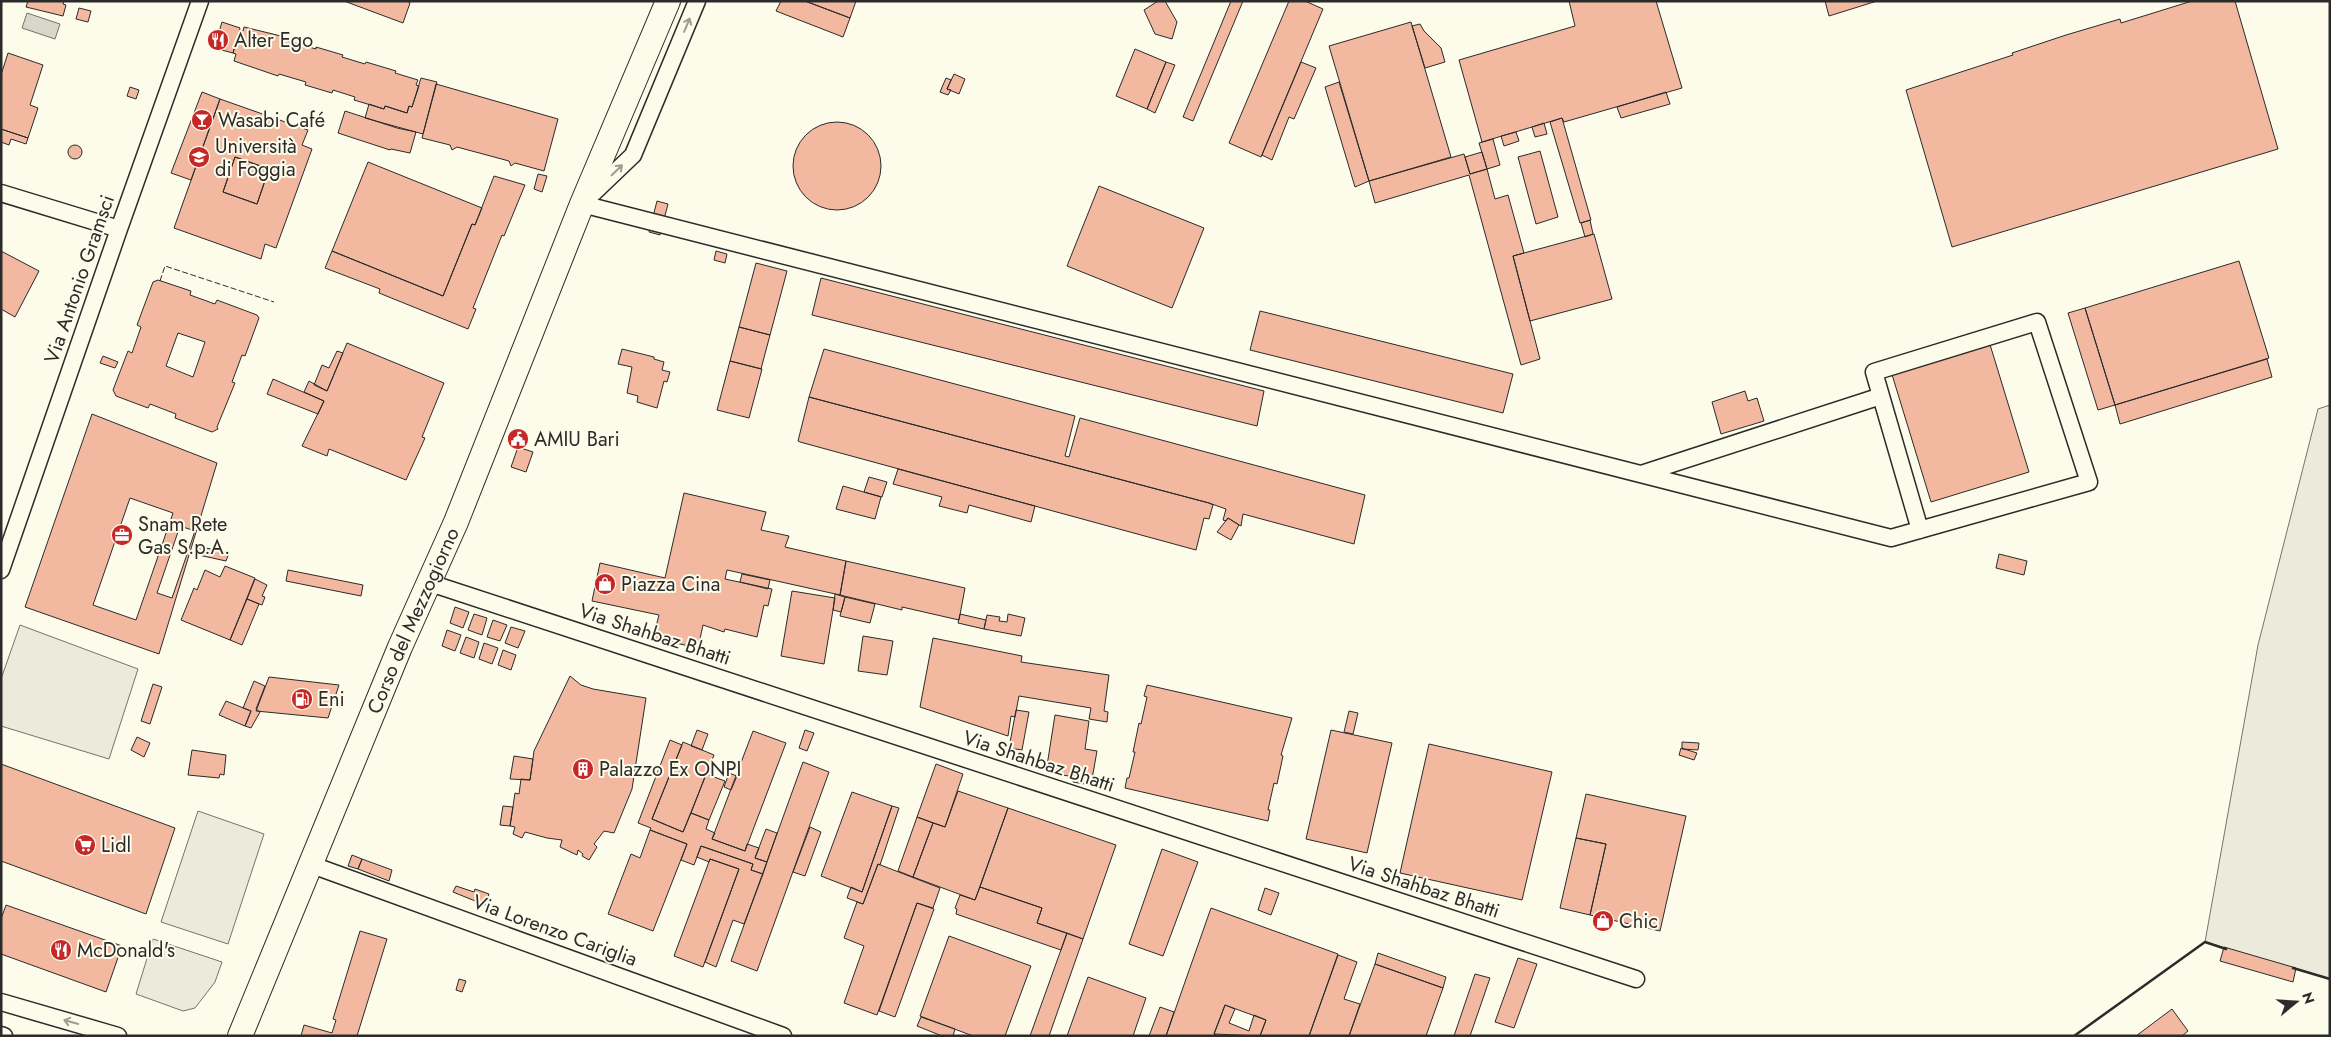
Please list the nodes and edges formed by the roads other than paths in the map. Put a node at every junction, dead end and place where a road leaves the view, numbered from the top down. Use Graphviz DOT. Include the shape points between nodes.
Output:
graph roads {
  1 [pos="200,1"];
  2 [pos="668,1"];
  3 [pos="697,1"];
  4 [pos="1,193"];
  5 [pos="582,204"];
  6 [pos="119,229"];
  7 [pos="1881,396"];
  8 [pos="1640,474"];
  9 [pos="1920,530"];
  10 [pos="1,570"];
  11 [pos="430,583"];
  12 [pos="312,865"];
  13 [pos="1636,979"];
  14 [pos="1,1002"];
  15 [pos="118,1036"];
  16 [pos="240,1036"];
  17 [pos="783,1036"];
  1 -- 6 [label="street, Via Antonio Gramsci"];
  2 -- 5 [label="main road, Corso del Mezzogiorno"];
  5 -- 3 [label="street, Corso del Mezzogiorno, one-way" via="633,155"];
  4 -- 6 [label="street"];
  5 -- 8 [label="street"];
  5 -- 11 [label="main road, Corso del Mezzogiorno"];
  6 -- 10 [label="street, Via Antonio Gramsci"];
  7 -- 8 [label="street"];
  7 -- 9 [label="street"];
  7 -- 9 [label="street" via="1874,372 2037,322 2089,482"];
  8 -- 9 [label="street" via="1891,538"];
  11 -- 12 [label="main road, Corso del Mezzogiorno" via="400,647"];
  11 -- 13 [label="street, Via Shahbaz Bhatti"];
  12 -- 16 [label="main road, Corso del Mezzogiorno"];
  12 -- 17 [label="street, Via Lorenzo Cariglia"];
  15 -- 14 [label="street, one-way"];
}
